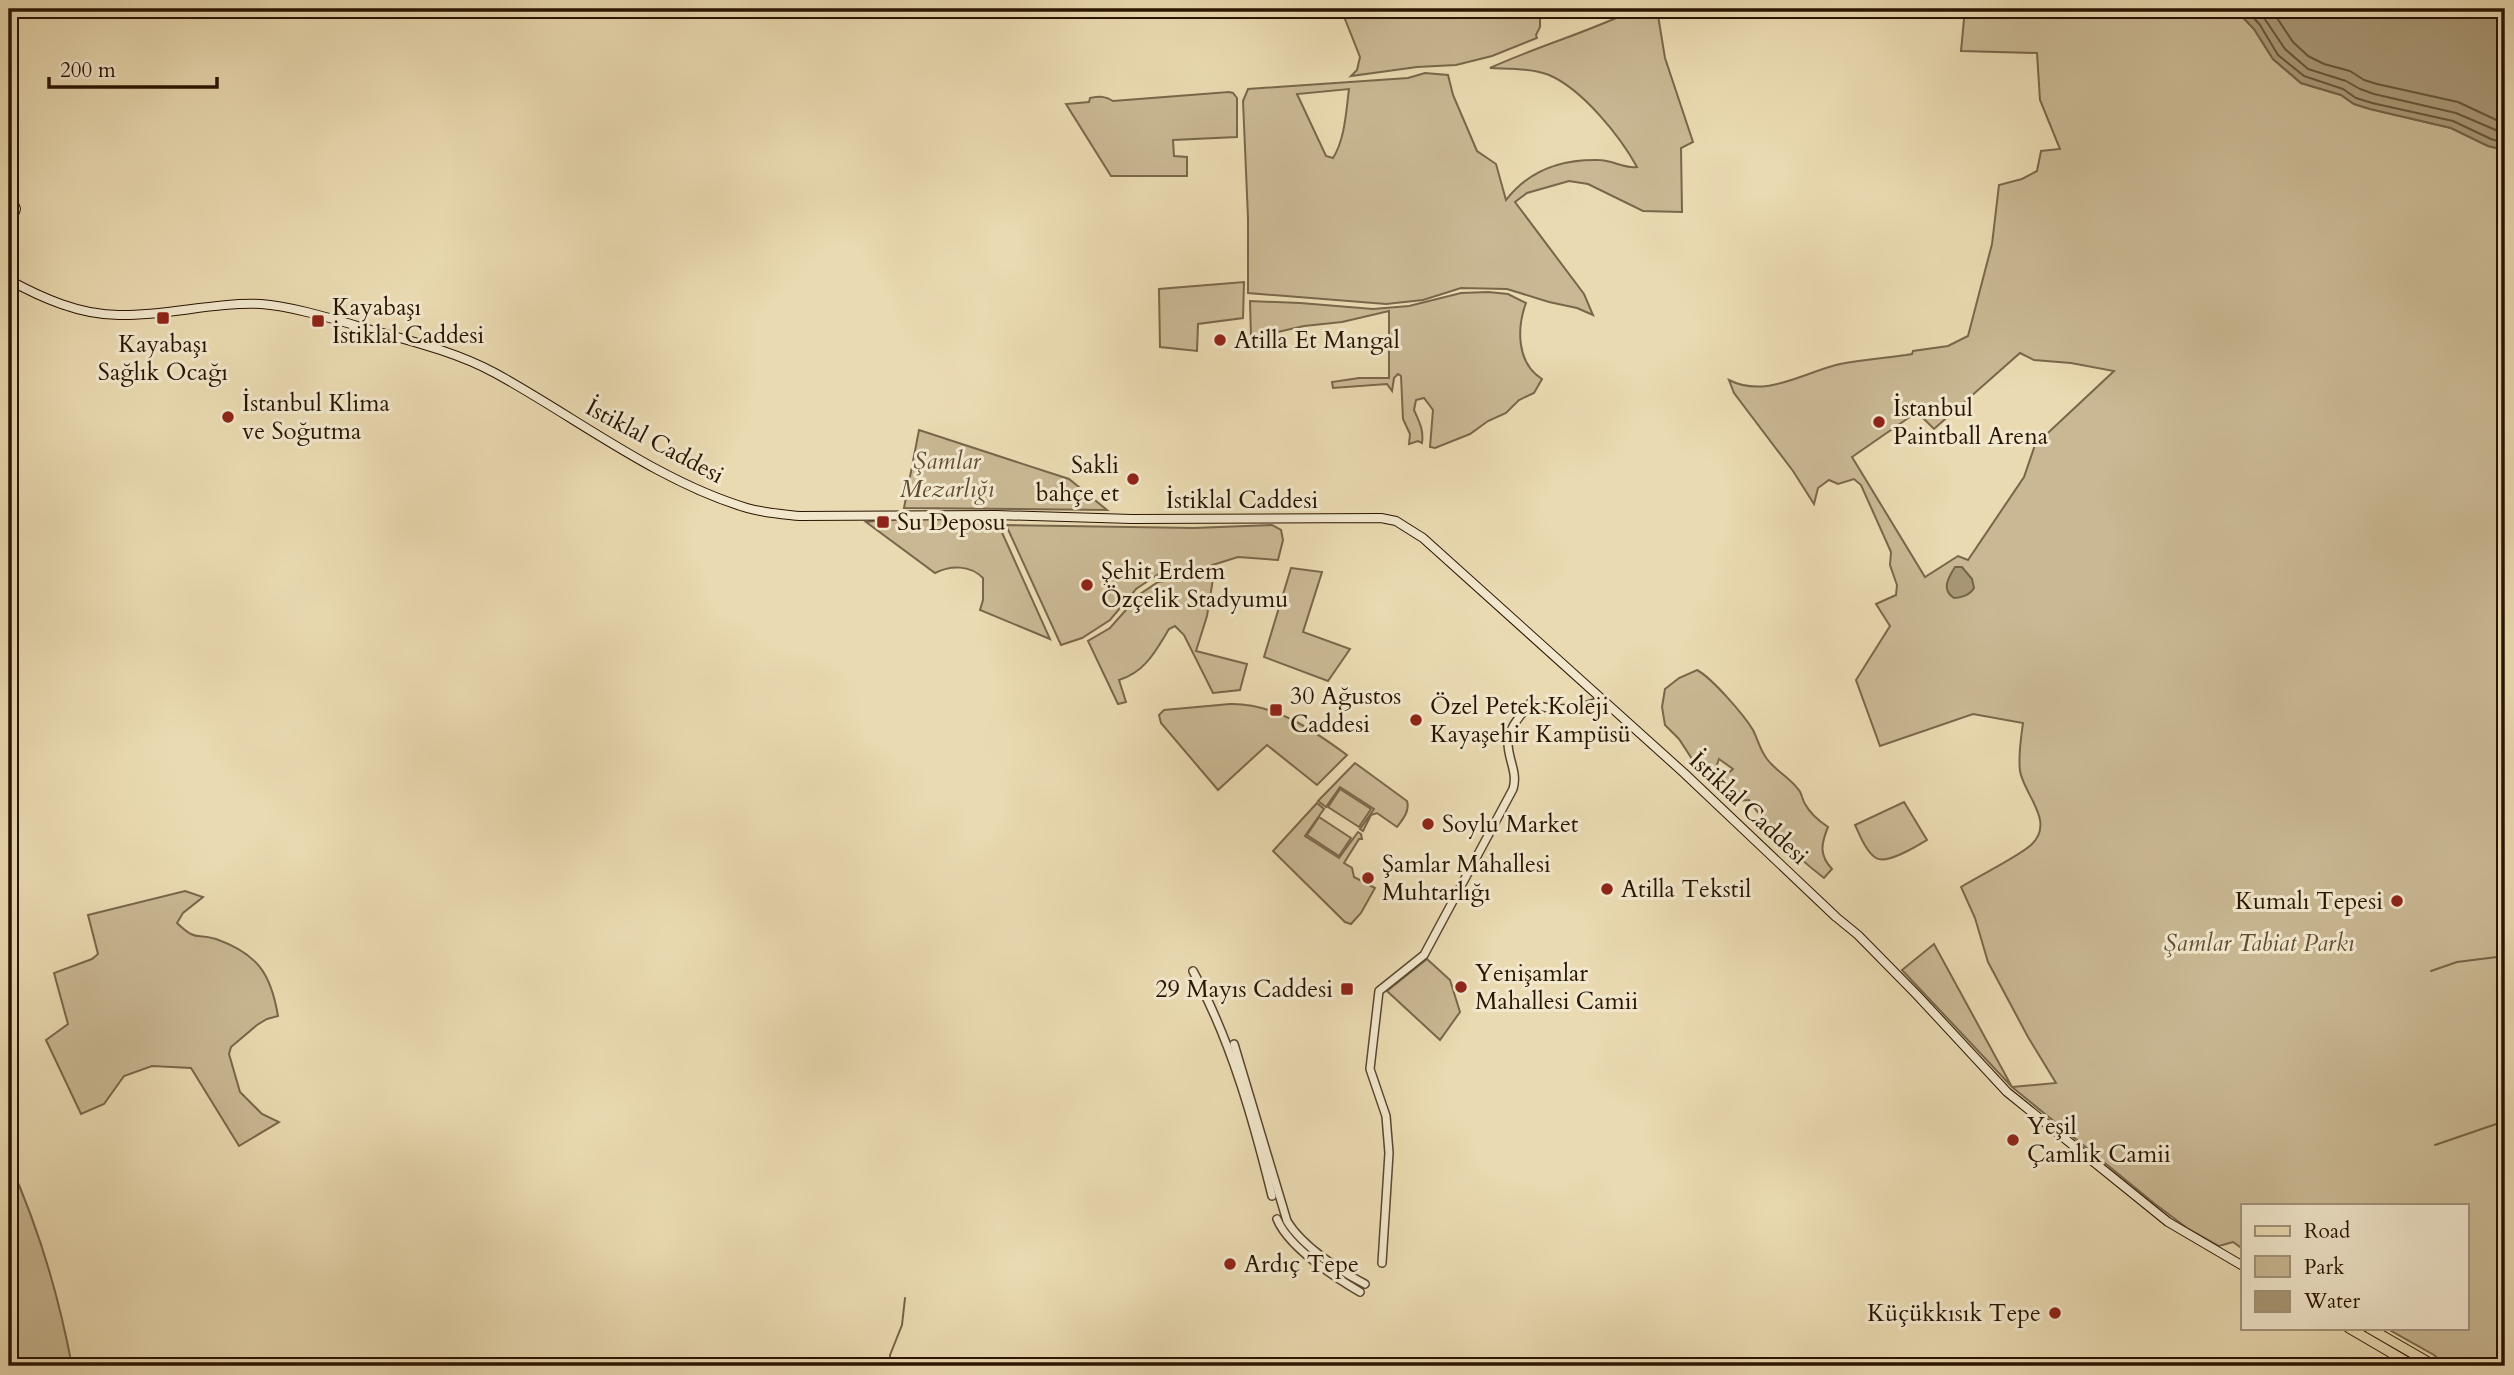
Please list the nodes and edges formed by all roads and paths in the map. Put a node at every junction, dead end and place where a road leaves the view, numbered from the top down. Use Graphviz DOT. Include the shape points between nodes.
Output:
graph roads {
  1 [pos="9,192"];
  2 [pos="9,228"];
  3 [pos="9,279"];
  4 [pos="1604,700"];
  5 [pos="1193,971"];
  6 [pos="1231,1045"];
  7 [pos="1272,1196"];
  8 [pos="1277,1219"];
  9 [pos="1382,1263"];
  10 [pos="2241,1265"];
  11 [pos="1365,1284"];
  12 [pos="1360,1292"];
  13 [pos="2352,1330"];
  14 [pos="2372,1330"];
  15 [pos="2414,1366"];
  16 [pos="2435,1366"];
  1 -- 2 [label="main road" via="16,209"];
  3 -- 4 [label="main road, İstiklal Caddesi" via="89,312 119,315 216,305 270,305 376,331 493,372 675,478 737,504 775,513 1396,521 1423,538"];
  4 -- 9 [label="street" via="1564,709 1530,703 1509,736 1516,780 1489,835 1424,955 1379,991 1370,1069 1386,1116 1389,1153"];
  4 -- 10 [label="main road, İstiklal Caddesi" via="1858,935 2007,1092 2168,1222"];
  5 -- 6 [label="street"];
  6 -- 7 [label="street"];
  6 -- 11 [label="street" via="1287,1221 1311,1248"];
  8 -- 12 [label="street" via="1295,1244"];
  13 -- 15 [label="main road"];
  14 -- 16 [label="main road"];
}
